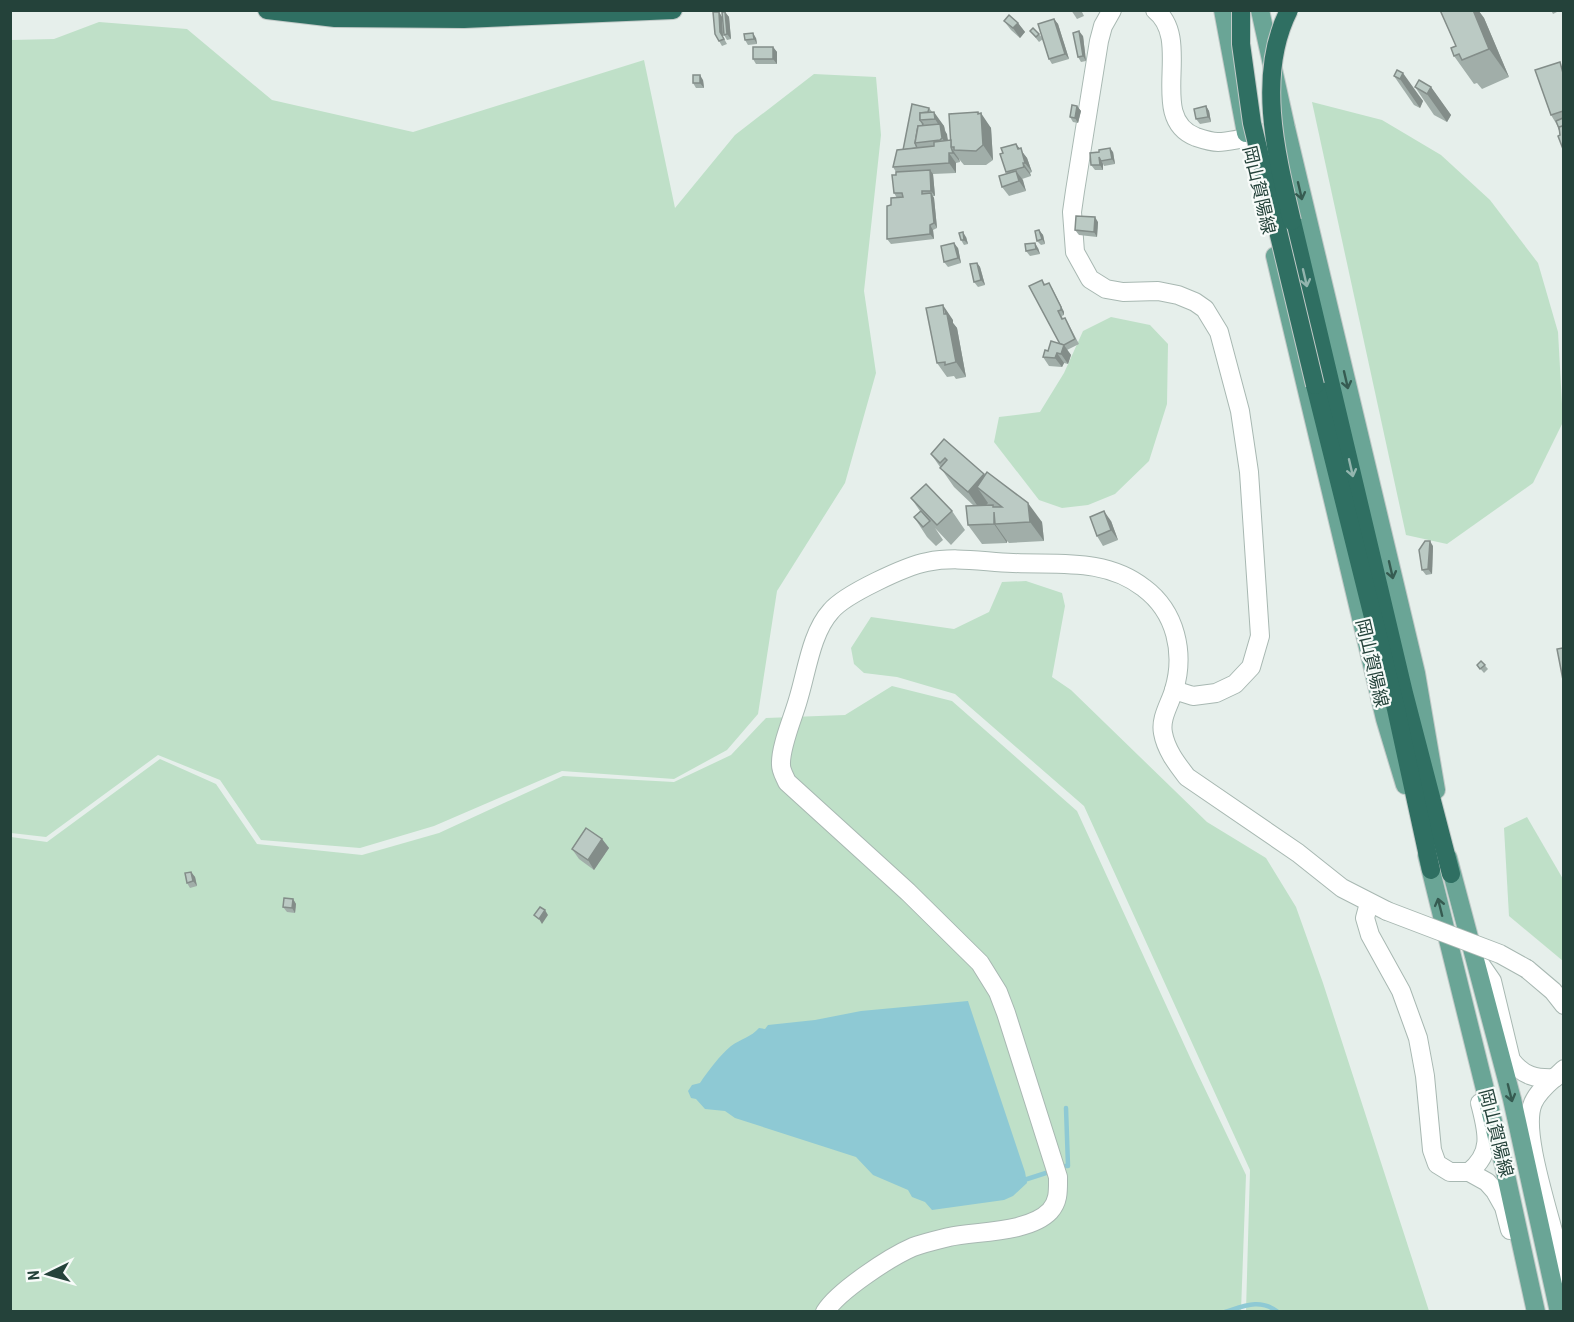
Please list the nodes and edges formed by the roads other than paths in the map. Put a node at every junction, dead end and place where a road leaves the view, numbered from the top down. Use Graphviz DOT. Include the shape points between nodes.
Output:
graph roads {
  1 [pos="267,10"];
  2 [pos="1112,10"];
  3 [pos="1155,10"];
  4 [pos="1223,10"];
  5 [pos="1241,10"];
  6 [pos="1260,10"];
  7 [pos="1289,10"];
  8 [pos="672,11"];
  9 [pos="1286,128"];
  10 [pos="1246,136"];
  11 [pos="1174,690"];
  12 [pos="1431,870"];
  13 [pos="1451,874"];
  14 [pos="1369,903"];
  15 [pos="1472,952"];
  16 [pos="1458,977"];
  17 [pos="1563,1005"];
  18 [pos="1559,1073"];
  19 [pos="1469,1172"];
  20 [pos="1536,1307"];
  21 [pos="825,1311"];
  22 [pos="1559,1311"];
  1 -- 8 [label="highway" via="335,18 464,19"];
  2 -- 11 [label="street" via="1099,41 1075,191 1075,252 1089,279 1106,290 1158,291 1178,295 1205,309 1219,332 1240,411 1249,472 1260,636 1251,667 1235,684 1216,693 1193,696"];
  3 -- 10 [label="street" via="1171,34 1173,115 1187,133 1218,142"];
  4 -- 10 [label="main road, 岡山賀陽線"];
  5 -- 12 [label="highway, bridge" via="1241,44 1252,123 1396,709"];
  6 -- 9 [label="main road, 岡山賀陽線"];
  7 -- 13 [label="highway, one-way, bridge" via="1277,39 1271,105 1284,187"];
  9 -- 10 [label="street"];
  9 -- 13 [label="main road, 岡山賀陽線, one-way" via="1416,673"];
  10 -- 12 [label="main road, 岡山賀陽線" via="1385,719"];
  11 -- 14 [label="street" via="1163,718 1163,732 1174,760 1187,777 1342,888"];
  11 -- 21 [label="street" via="1179,649 1166,611 1145,588 1110,569 1067,563 950,558 924,562 841,601 819,629 785,745 781,766 787,782 980,963 1006,1013 1058,1177 1058,1199 1037,1220 913,1247 851,1286"];
  16 -- 12 [label="main road, 岡山賀陽線, one-way"];
  13 -- 15 [label="main road, 岡山賀陽線"];
  14 -- 17 [label="street, bridge" via="1500,954 1553,990"];
  14 -- 19 [label="street" via="1365,918 1370,935 1401,991 1418,1038 1434,1157 1437,1164 1450,1172"];
  15 -- 18 [label="street" via="1492,981 1512,1060 1518,1069 1539,1079"];
  15 -- 22 [label="main road, 岡山賀陽線, one-way" via="1512,1099"];
  16 -- 19 [label="street" via="1456,994 1461,1026 1487,1143 1481,1161"];
  16 -- 20 [label="main road, 岡山賀陽線"];
  18 -- 22 [label="street" via="1533,1104 1530,1122 1562,1271"];
  19 -- 20 [label="street" via="1487,1182 1504,1207"];
}
